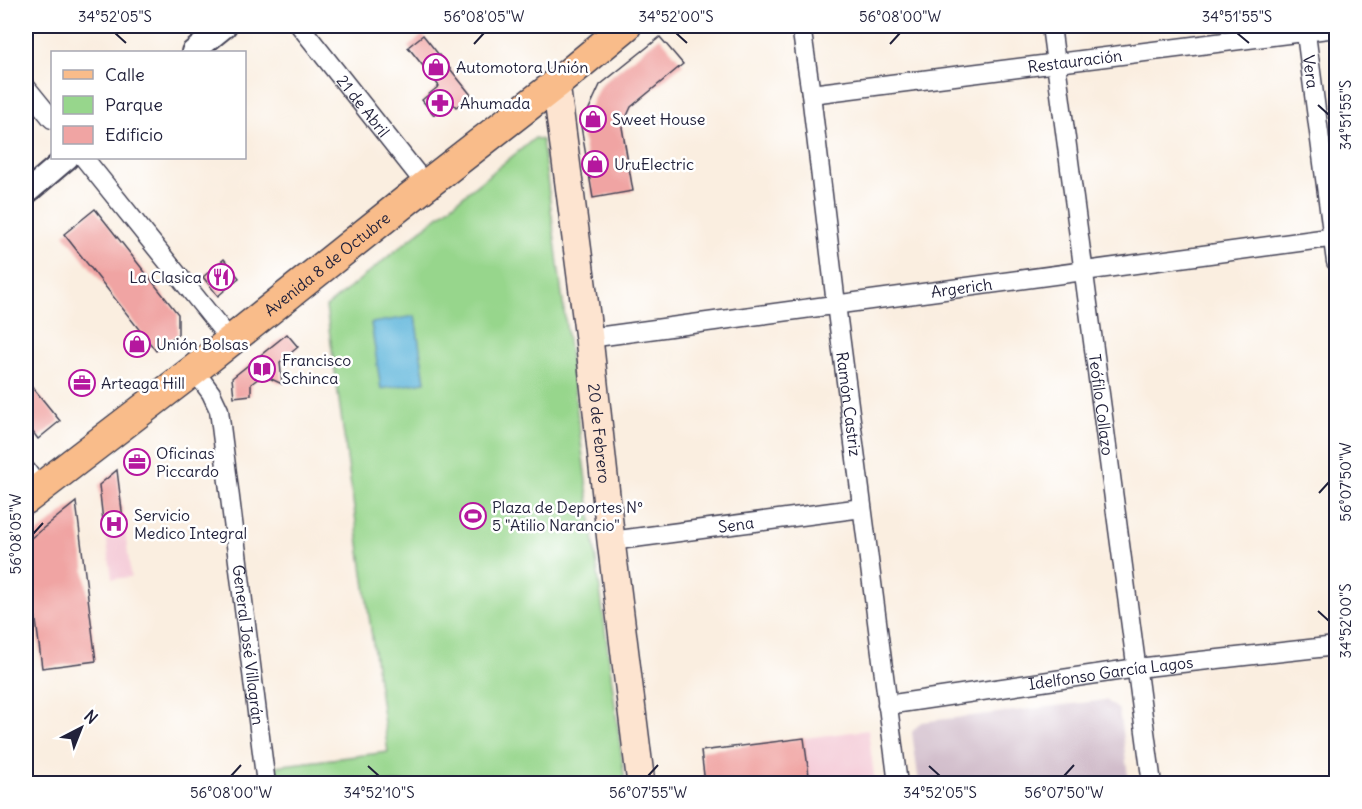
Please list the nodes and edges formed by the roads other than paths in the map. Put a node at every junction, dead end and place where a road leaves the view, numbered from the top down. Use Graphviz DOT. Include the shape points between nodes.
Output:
graph roads {
  1 [pos="225,26"];
  2 [pos="300,26"];
  3 [pos="801,26"];
  4 [pos="1050,26"];
  5 [pos="618,28"];
  6 [pos="1336,28"];
  7 [pos="1305,29"];
  8 [pos="194,51"];
  9 [pos="1055,64"];
  10 [pos="556,84"];
  11 [pos="26,87"];
  12 [pos="811,94"];
  13 [pos="51,118"];
  14 [pos="66,159"];
  15 [pos="85,159"];
  16 [pos="426,185"];
  17 [pos="26,193"];
  18 [pos="1335,238"];
  19 [pos="1336,262"];
  20 [pos="1084,271"];
  21 [pos="837,304"];
  22 [pos="589,338"];
  23 [pos="231,340"];
  24 [pos="194,370"];
  25 [pos="29,487"];
  26 [pos="862,508"];
  27 [pos="611,541"];
  28 [pos="1336,646"];
  29 [pos="1137,668"];
  30 [pos="887,705"];
  31 [pos="266,783"];
  32 [pos="641,783"];
  33 [pos="898,783"];
  34 [pos="1152,783"];
  1 -- 8 [label="street"];
  2 -- 16 [label="street, 21 de Abril"];
  3 -- 12 [label="street, Ramón Castriz"];
  4 -- 9 [label="street, Teófilo Collazo"];
  5 -- 10 [label="main road, Avenida 8 de Octubre"];
  6 -- 7 [label="street, Restauración"];
  7 -- 9 [label="street, Restauración"];
  7 -- 18 [label="street, Vera"];
  9 -- 12 [label="street, Restauración"];
  9 -- 20 [label="street, Teófilo Collazo"];
  10 -- 16 [label="main road, Avenida 8 de Octubre"];
  10 -- 22 [label="main road, 20 de Febrero"];
  11 -- 13 [label="street"];
  12 -- 21 [label="street, Ramón Castriz"];
  14 -- 17 [label="street"];
  15 -- 23 [label="street"];
  16 -- 23 [label="main road, Avenida 8 de Octubre"];
  18 -- 19 [label="street, Vera"];
  18 -- 20 [label="street, Argerich"];
  20 -- 21 [label="street, Argerich"];
  20 -- 29 [label="street, Teófilo Collazo"];
  21 -- 22 [label="street, Argerich"];
  21 -- 26 [label="street, Ramón Castriz"];
  22 -- 27 [label="main road, 20 de Febrero"];
  23 -- 24 [label="main road, Avenida 8 de Octubre"];
  24 -- 25 [label="main road, Avenida 8 de Octubre"];
  24 -- 31 [label="street, General José Villagrán" via="212,393 219,410"];
  26 -- 27 [label="street, Sena"];
  26 -- 30 [label="street, Ramón Castriz"];
  27 -- 32 [label="main road, 20 de Febrero"];
  28 -- 29 [label="street, Idelfonso García Lagos"];
  29 -- 30 [label="street, Idelfonso García Lagos"];
  29 -- 34 [label="street, Teófilo Collazo"];
  30 -- 33 [label="street, Ramón Castriz"];
}
